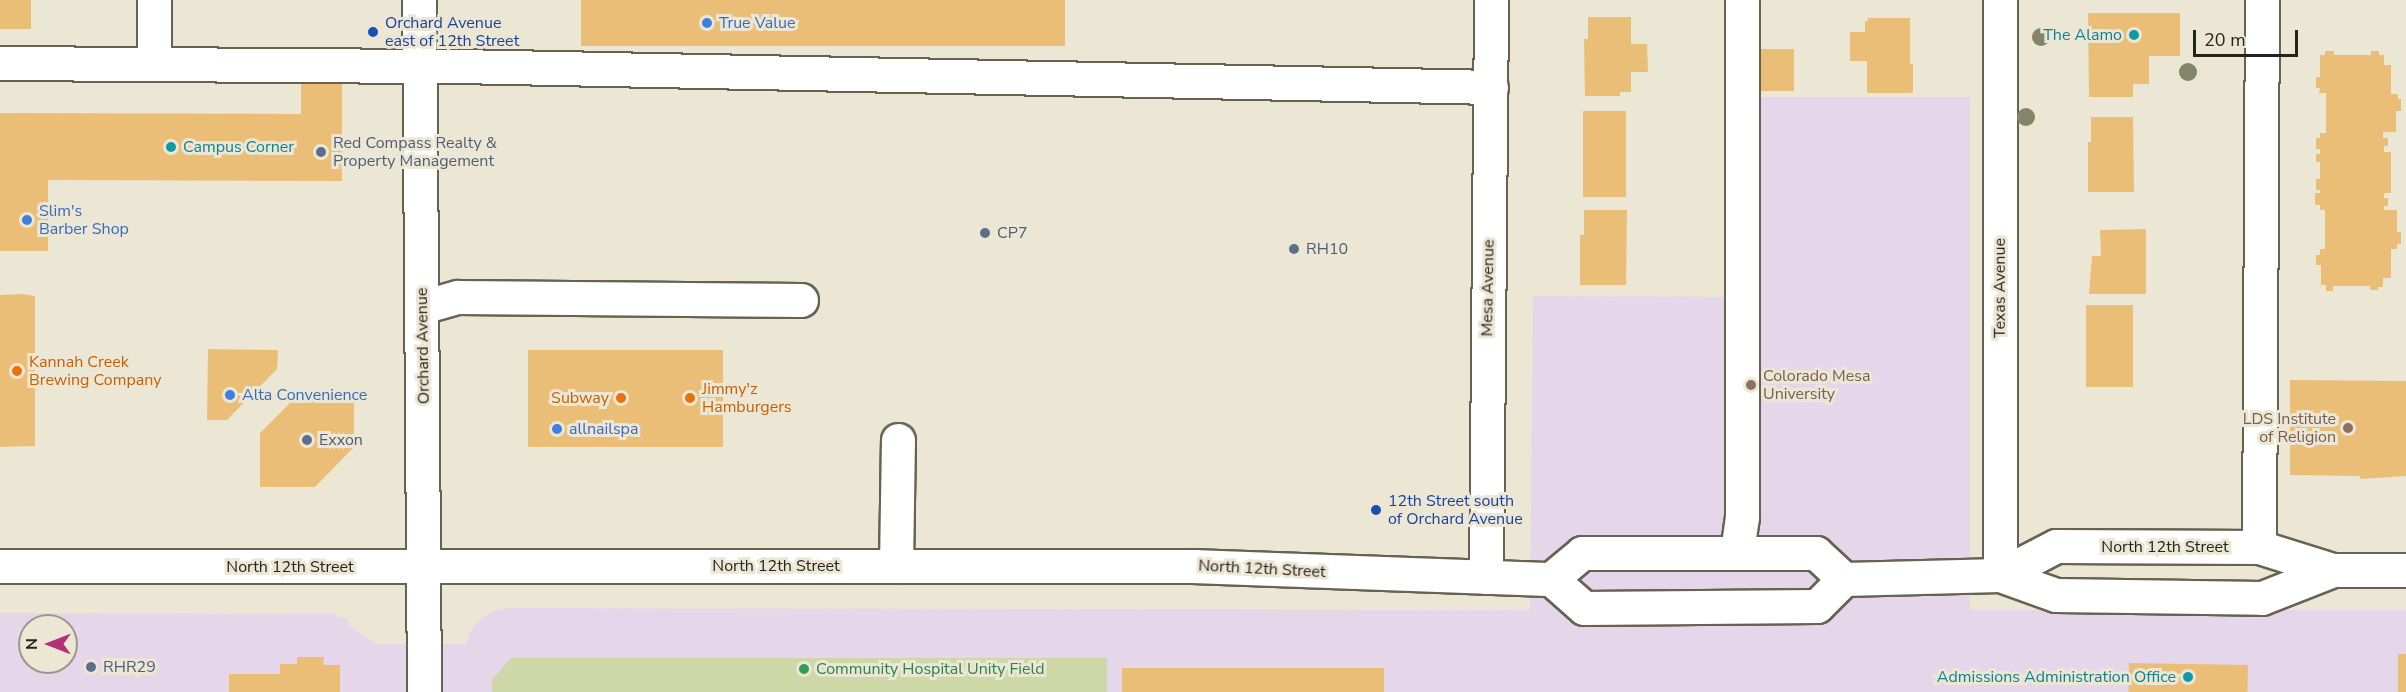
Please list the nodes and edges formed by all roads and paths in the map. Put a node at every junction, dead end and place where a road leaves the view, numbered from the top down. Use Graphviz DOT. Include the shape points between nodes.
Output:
graph roads {
  1 [pos="154,0"];
  2 [pos="418,0"];
  3 [pos="1491,0"];
  4 [pos="1742,0"];
  5 [pos="2000,0"];
  6 [pos="2262,0"];
  7 [pos="0,63"];
  8 [pos="154,64"];
  9 [pos="419,66"];
  10 [pos="1491,87"];
  11 [pos="801,300"];
  12 [pos="422,307"];
  13 [pos="898,440"];
  14 [pos="2259,547"];
  15 [pos="1737,552"];
  16 [pos="0,566"];
  17 [pos="896,566"];
  18 [pos="424,567"];
  19 [pos="2333,570"];
  20 [pos="2406,570"];
  21 [pos="2000,575"];
  22 [pos="1486,577"];
  23 [pos="1551,579"];
  24 [pos="1844,579"];
  25 [pos="424,692"];
  1 -- 8 [label="main road"];
  2 -- 9 [label="main road, Orchard Avenue"];
  3 -- 10 [label="main road, Mesa Avenue"];
  4 -- 15 [label="main road" via="1742,517"];
  5 -- 21 [label="main road, Texas Avenue"];
  6 -- 14 [label="main road"];
  7 -- 8 [label="main road"];
  8 -- 9 [label="main road"];
  9 -- 10 [label="main road"];
  9 -- 12 [label="main road, Orchard Avenue"];
  10 -- 22 [label="main road, Mesa Avenue"];
  11 -- 12 [label="main road" via="458,297"];
  12 -- 18 [label="main road, Orchard Avenue"];
  13 -- 17 [label="main road"];
  14 -- 19 [label="main road, North 12th Street"];
  14 -- 21 [label="main road, North 12th Street" via="2056,546"];
  15 -- 23 [label="main road" via="1582,553"];
  15 -- 24 [label="main road" via="1816,553"];
  16 -- 18 [label="main road, North 12th Street"];
  17 -- 18 [label="main road, North 12th Street"];
  17 -- 22 [label="main road, North 12th Street" via="1195,566"];
  18 -- 25 [label="main road, Orchard Avenue"];
  19 -- 20 [label="main road, North 12th Street"];
  19 -- 21 [label="main road, North 12th Street" via="2262,598 2056,595"];
  21 -- 24 [label="main road, North 12th Street"];
  22 -- 23 [label="main road, North 12th Street"];
  23 -- 24 [label="main road" via="1584,608 1817,606"];
}
